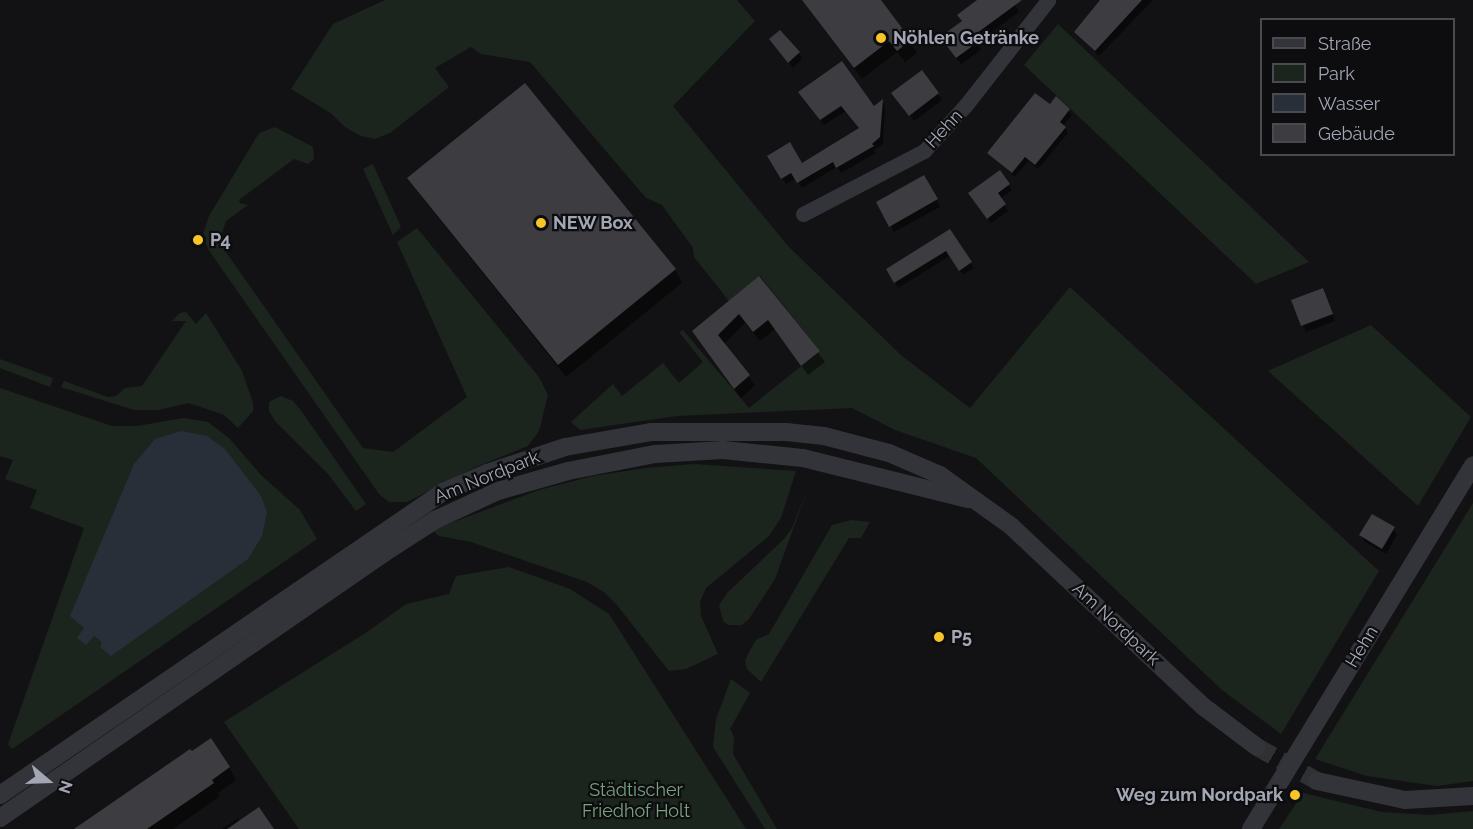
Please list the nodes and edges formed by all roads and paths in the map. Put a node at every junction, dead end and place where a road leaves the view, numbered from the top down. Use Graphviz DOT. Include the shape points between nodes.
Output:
graph roads {
  1 [pos="1048,0"];
  2 [pos="803,214"];
  3 [pos="1473,465"];
  4 [pos="976,501"];
  5 [pos="1257,747"];
  6 [pos="1317,781"];
  7 [pos="0,795"];
  8 [pos="1473,796"];
  9 [pos="0,818"];
  10 [pos="1251,829"];
  1 -- 2 [label="street, Hehn" via="965,106 924,151"];
  3 -- 10 [label="street, Hehn"];
  4 -- 5 [label="street, Am Nordpark" via="1011,526 1204,707"];
  4 -- 7 [label="street, Am Nordpark" via="940,475 890,453 824,436 786,432 651,432 565,447 487,473 419,506"];
  4 -- 9 [label="street, Am Nordpark" via="803,458 723,450 655,454 568,471 498,491 435,520 384,553"];
  6 -- 8 [label="street" via="1405,800"];
}
